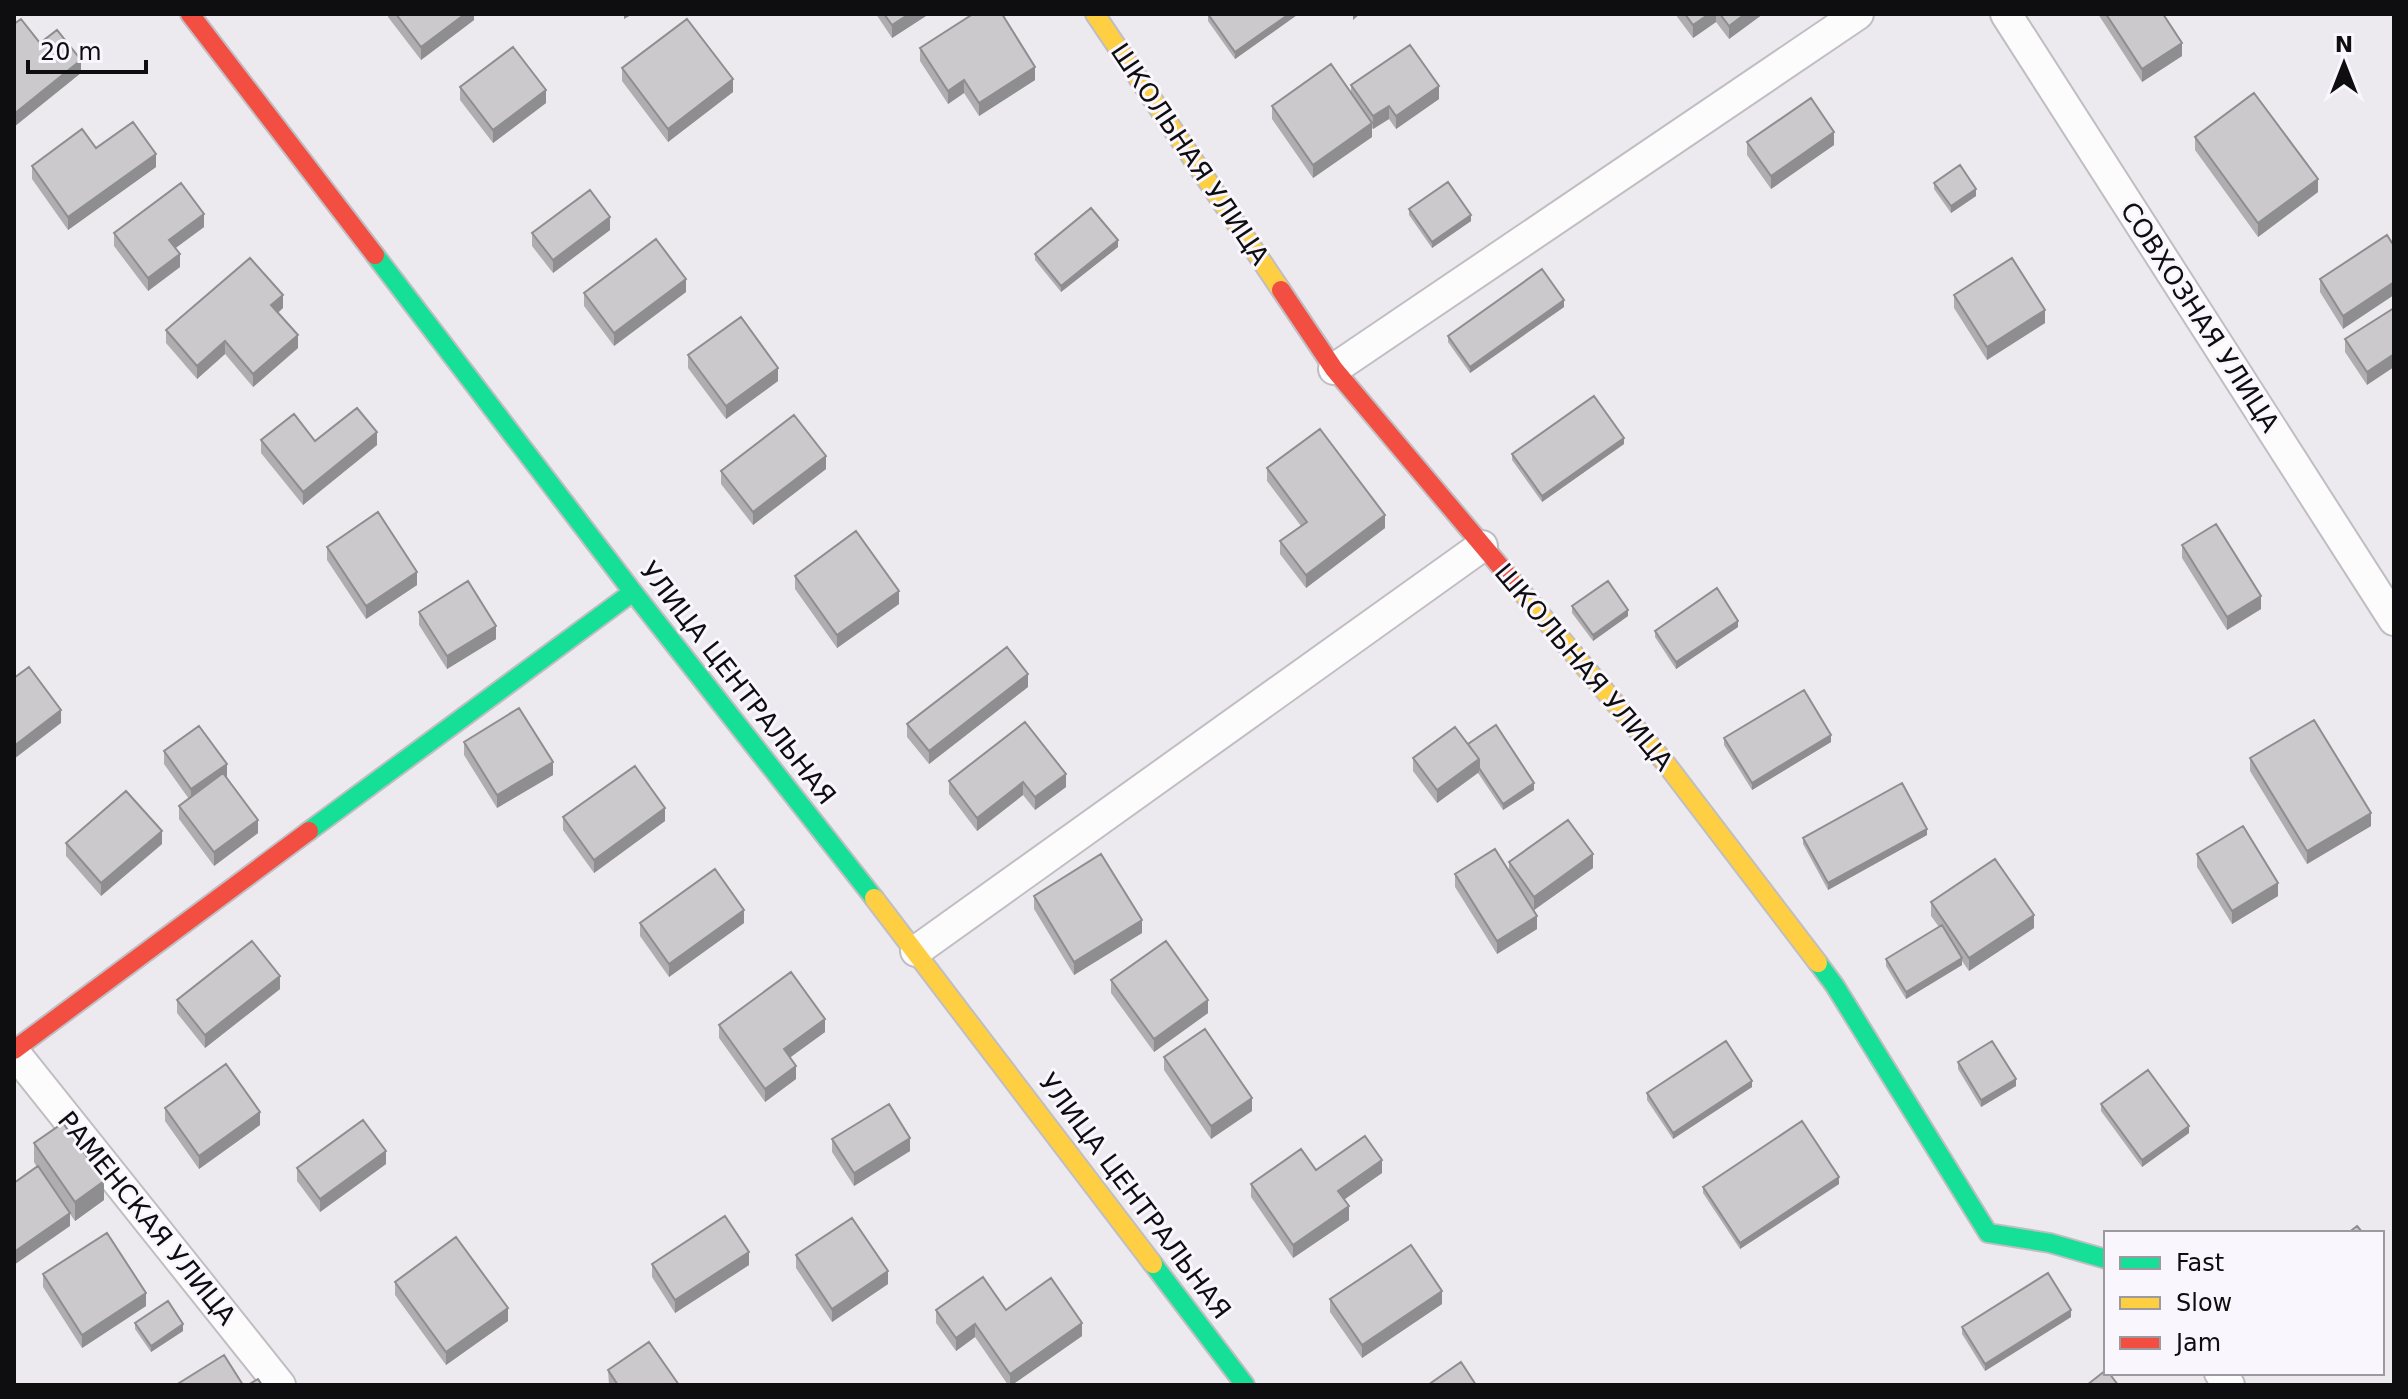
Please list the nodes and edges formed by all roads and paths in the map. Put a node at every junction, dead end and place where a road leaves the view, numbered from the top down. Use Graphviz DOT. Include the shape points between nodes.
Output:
graph roads {
  1 [pos="190,14"];
  2 [pos="1095,14"];
  3 [pos="1858,14"];
  4 [pos="2006,14"];
  5 [pos="1334,369"];
  6 [pos="1482,546"];
  7 [pos="633,592"];
  8 [pos="2394,620"];
  9 [pos="916,951"];
  10 [pos="14,1051"];
  11 [pos="2104,1258"];
  12 [pos="280,1385"];
  13 [pos="1245,1385"];
  1 -- 7 [label="street, УЛИЦА ЦЕНТРАЛЬНАЯ"];
  2 -- 5 [label="street, ШКОЛЬНАЯ УЛИЦА"];
  3 -- 5 [label="street"];
  4 -- 8 [label="street, СОВХОЗНАЯ УЛИЦА"];
  5 -- 6 [label="street, ШКОЛЬНАЯ УЛИЦА"];
  6 -- 9 [label="street"];
  6 -- 11 [label="street, ШКОЛЬНАЯ УЛИЦА" via="1667,765 1835,986 1988,1233"];
  7 -- 9 [label="street, УЛИЦА ЦЕНТРАЛЬНАЯ"];
  7 -- 10 [label="street"];
  9 -- 13 [label="street, УЛИЦА ЦЕНТРАЛЬНАЯ"];
  10 -- 12 [label="street, РАМЕНСКАЯ УЛИЦА"];
}
